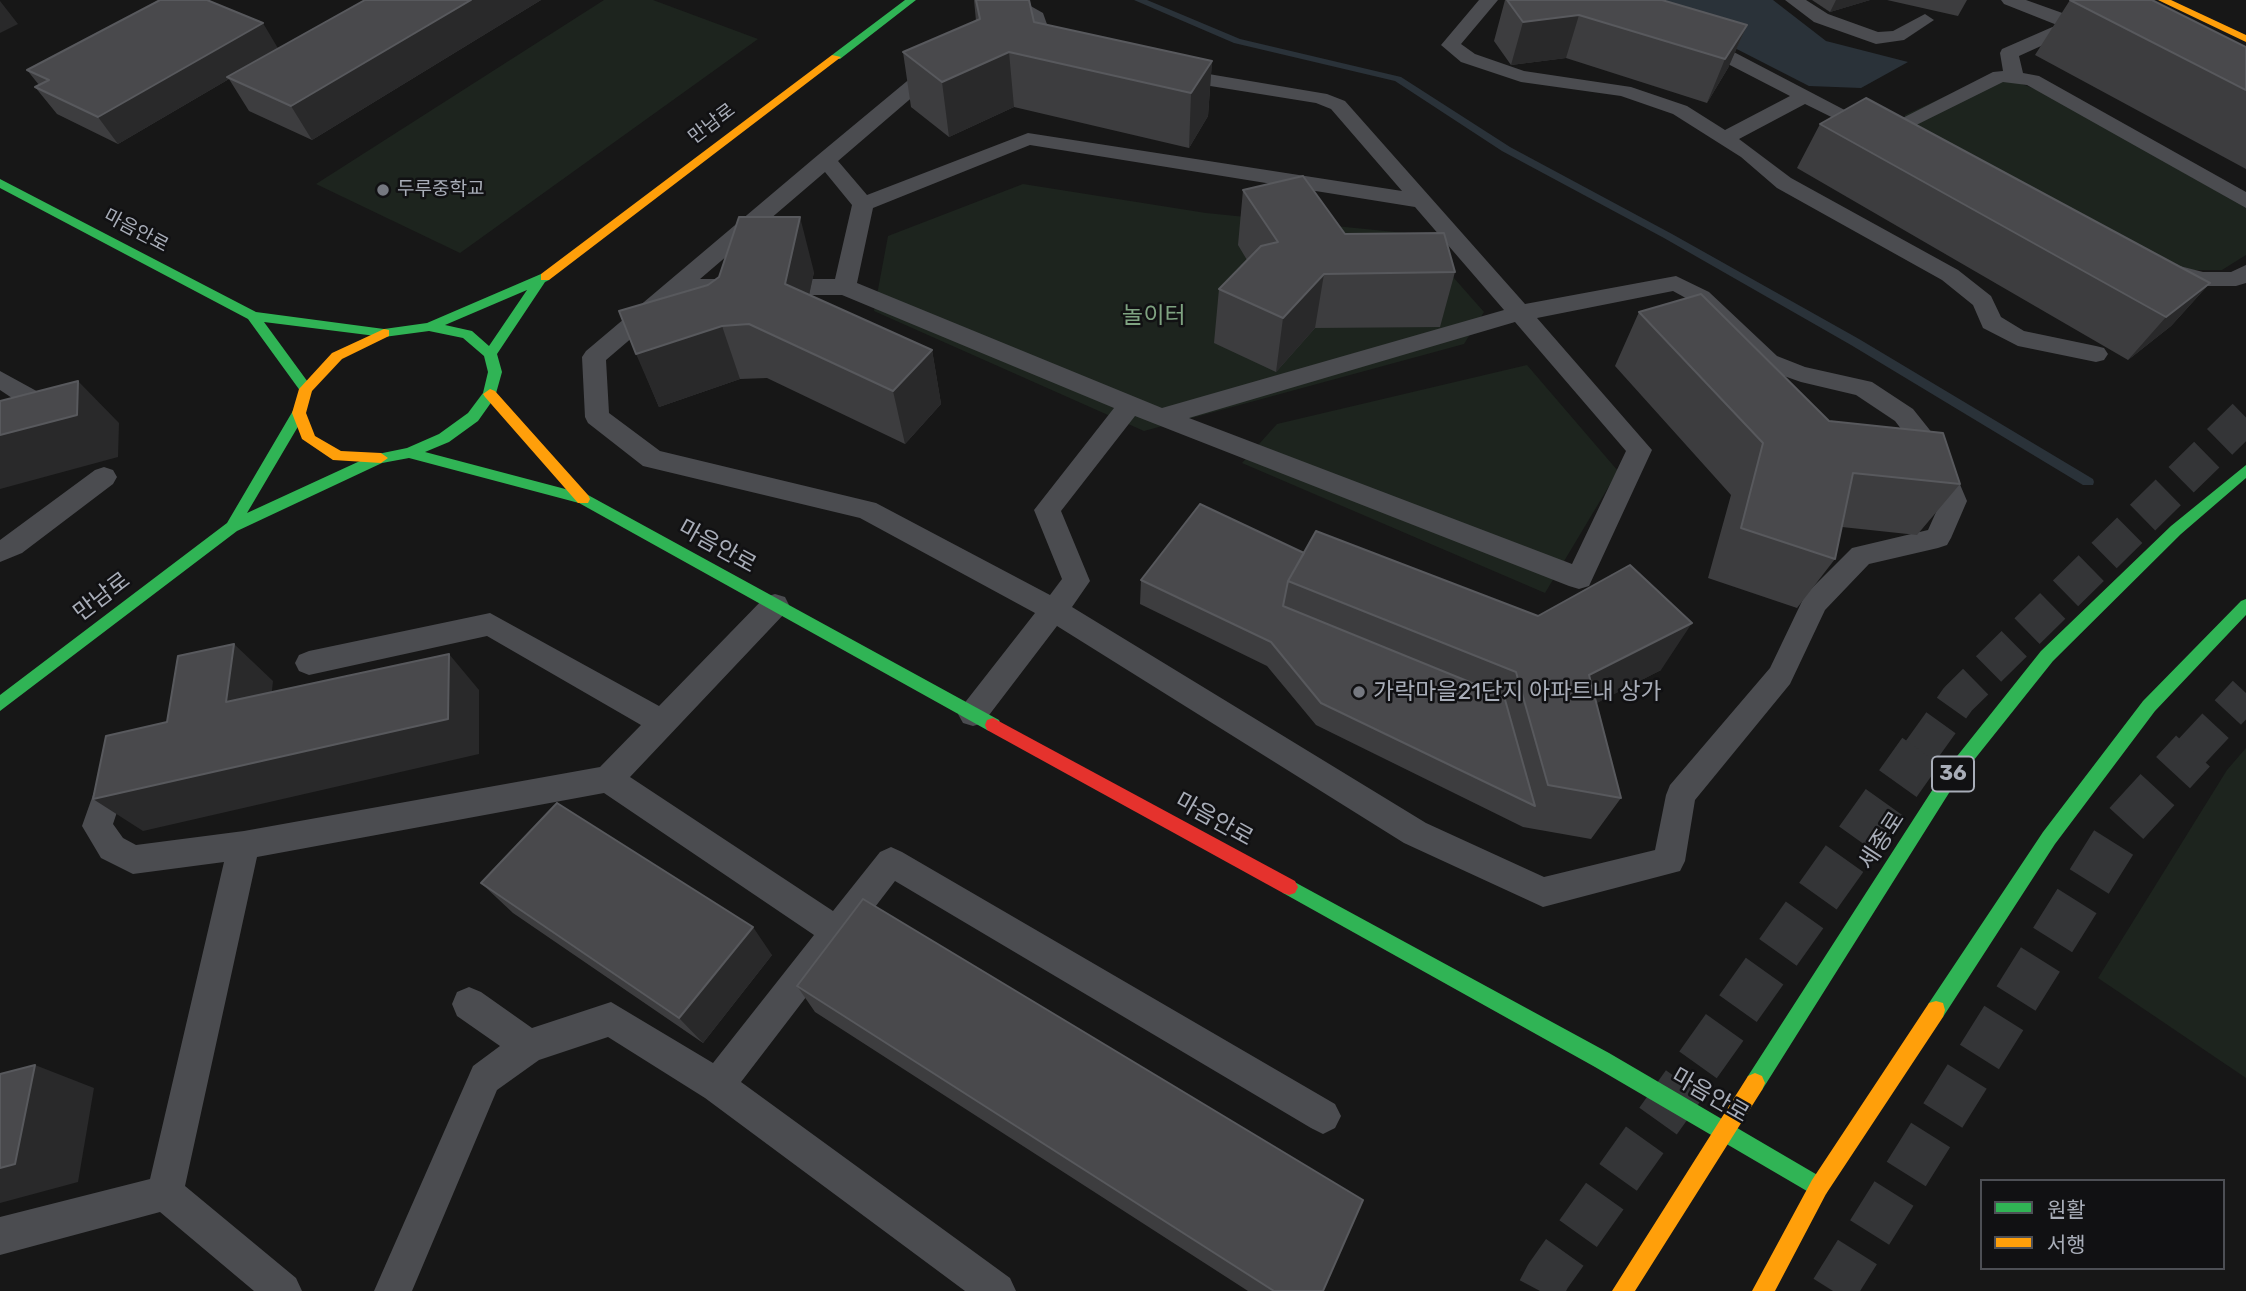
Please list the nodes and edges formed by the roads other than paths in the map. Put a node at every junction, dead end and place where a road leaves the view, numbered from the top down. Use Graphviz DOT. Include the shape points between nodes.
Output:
graph roads {
  1 [pos="911,0"];
  2 [pos="1489,0"];
  3 [pos="1794,0"];
  4 [pos="2010,0"];
  5 [pos="2163,0"];
  6 [pos="1925,20"];
  7 [pos="2075,24"];
  8 [pos="981,29"];
  9 [pos="1685,34"];
  10 [pos="2246,39"];
  11 [pos="2112,42"];
  12 [pos="950,55"];
  13 [pos="1073,57"];
  14 [pos="1155,71"];
  15 [pos="2014,77"];
  16 [pos="1805,96"];
  17 [pos="1882,136"];
  18 [pos="1725,138"];
  19 [pos="1906,149"];
  20 [pos="825,159"];
  21 [pos="0,183"];
  22 [pos="1421,201"];
  23 [pos="2246,201"];
  24 [pos="863,204"];
  25 [pos="2147,264"];
  26 [pos="2246,272"];
  27 [pos="539,282"];
  28 [pos="677,287"];
  29 [pos="845,287"];
  30 [pos="1520,313"];
  31 [pos="253,316"];
  32 [pos="429,327"];
  33 [pos="384,333"];
  34 [pos="490,354"];
  35 [pos="2096,354"];
  36 [pos="0,379"];
  37 [pos="306,389"];
  38 [pos="490,394"];
  39 [pos="33,400"];
  40 [pos="1130,405"];
  41 [pos="299,413"];
  42 [pos="1160,417"];
  43 [pos="409,453"];
  44 [pos="378,459"];
  45 [pos="2246,470"];
  46 [pos="104,477"];
  47 [pos="583,499"];
  48 [pos="232,527"];
  49 [pos="0,552"];
  50 [pos="775,605"];
  51 [pos="2246,605"];
  52 [pos="1054,610"];
  53 [pos="310,663"];
  54 [pos="0,704"];
  55 [pos="973,714"];
  56 [pos="662,722"];
  57 [pos="118,762"];
  58 [pos="608,779"];
  59 [pos="244,845"];
  60 [pos="838,933"];
  61 [pos="469,1004"];
  62 [pos="529,1046"];
  63 [pos="717,1086"];
  64 [pos="1323,1116"];
  65 [pos="1723,1130"];
  66 [pos="1819,1187"];
  67 [pos="165,1193"];
  68 [pos="0,1236"];
  69 [pos="283,1291"];
  70 [pos="393,1291"];
  71 [pos="996,1291"];
  72 [pos="1622,1291"];
  73 [pos="1763,1291"];
  1 -- 27 [label="street, 만남로"];
  2 -- 18 [label="lane" via="1450,45 1468,58 1521,76 1624,91 1680,110"];
  3 -- 6 [label="lane" via="1821,18 1876,38 1897,36"];
  4 -- 7 [label="lane"];
  5 -- 10 [label="street"];
  7 -- 11 [label="lane"];
  7 -- 15 [label="lane" via="2009,53"];
  8 -- 13 [label="lane" via="1012,3 1037,17 1046,47"];
  9 -- 16 [label="lane"];
  12 -- 20 [label="lane"];
  14 -- 22 [label="lane" via="1320,98 1338,105"];
  15 -- 17 [label="lane" via="2000,76"];
  15 -- 23 [label="lane" via="2032,80"];
  16 -- 17 [label="lane"];
  16 -- 18 [label="lane"];
  17 -- 19 [label="lane"];
  18 -- 35 [label="lane" via="1784,183 1950,275 1983,300 1991,322 2018,338"];
  20 -- 24 [label="lane"];
  20 -- 28 [label="lane"];
  21 -- 31 [label="street, 마음안로"];
  22 -- 24 [label="lane" via="1028,139"];
  22 -- 30 [label="lane"];
  24 -- 29 [label="lane"];
  25 -- 26 [label="lane" via="2203,279 2236,279"];
  27 -- 32 [label="street"];
  27 -- 34 [label="street"];
  28 -- 29 [label="lane"];
  28 -- 52 [label="lane" via="594,358 597,417 652,459 867,510"];
  29 -- 40 [label="lane"];
  30 -- 42 [label="lane"];
  30 -- 42 [label="lane" via="1639,450 1580,578"];
  30 -- 52 [label="lane" via="1676,283 1701,297 1769,362 1863,388 1904,415 1936,456 1954,500 1938,538 1861,555 1815,603 1780,676 1681,795 1669,861 1543,892 1415,833"];
  31 -- 33 [label="street"];
  31 -- 37 [label="street"];
  32 -- 33 [label="street"];
  32 -- 34 [label="street" via="467,334"];
  33 -- 37 [label="street" via="337,356"];
  34 -- 38 [label="street" via="495,372"];
  36 -- 39 [label="lane"];
  37 -- 41 [label="street"];
  38 -- 43 [label="street" via="473,417 444,438"];
  38 -- 47 [label="street"];
  40 -- 42 [label="lane"];
  40 -- 52 [label="lane" via="1047,509 1076,581"];
  41 -- 44 [label="street" via="309,439 338,456"];
  41 -- 48 [label="street"];
  43 -- 44 [label="street"];
  43 -- 47 [label="street"];
  44 -- 48 [label="street"];
  45 -- 65 [label="street, 세종로 / 36" via="2176,530 2047,656 1948,780"];
  46 -- 49 [label="lane"];
  47 -- 50 [label="street, 마음안로"];
  48 -- 54 [label="street, 만남로"];
  50 -- 55 [label="street, 마음안로"];
  50 -- 56 [label="lane"];
  51 -- 66 [label="street" via="2149,706 2049,838"];
  52 -- 55 [label="lane"];
  53 -- 56 [label="lane" via="490,624"];
  55 -- 65 [label="street, 마음안로"];
  56 -- 58 [label="lane"];
  57 -- 59 [label="lane" via="97,826 112,848 133,860"];
  58 -- 59 [label="lane"];
  58 -- 60 [label="lane"];
  59 -- 67 [label="lane"];
  60 -- 63 [label="lane"];
  60 -- 64 [label="lane" via="891,862"];
  61 -- 62 [label="lane"];
  62 -- 63 [label="lane" via="611,1020"];
  62 -- 70 [label="lane" via="485,1077"];
  63 -- 71 [label="lane"];
  65 -- 66 [label="street, 마음안로"];
  65 -- 72 [label="street, 세종로 / 36"];
  66 -- 73 [label="street"];
  67 -- 68 [label="lane"];
  67 -- 69 [label="lane"];
}
